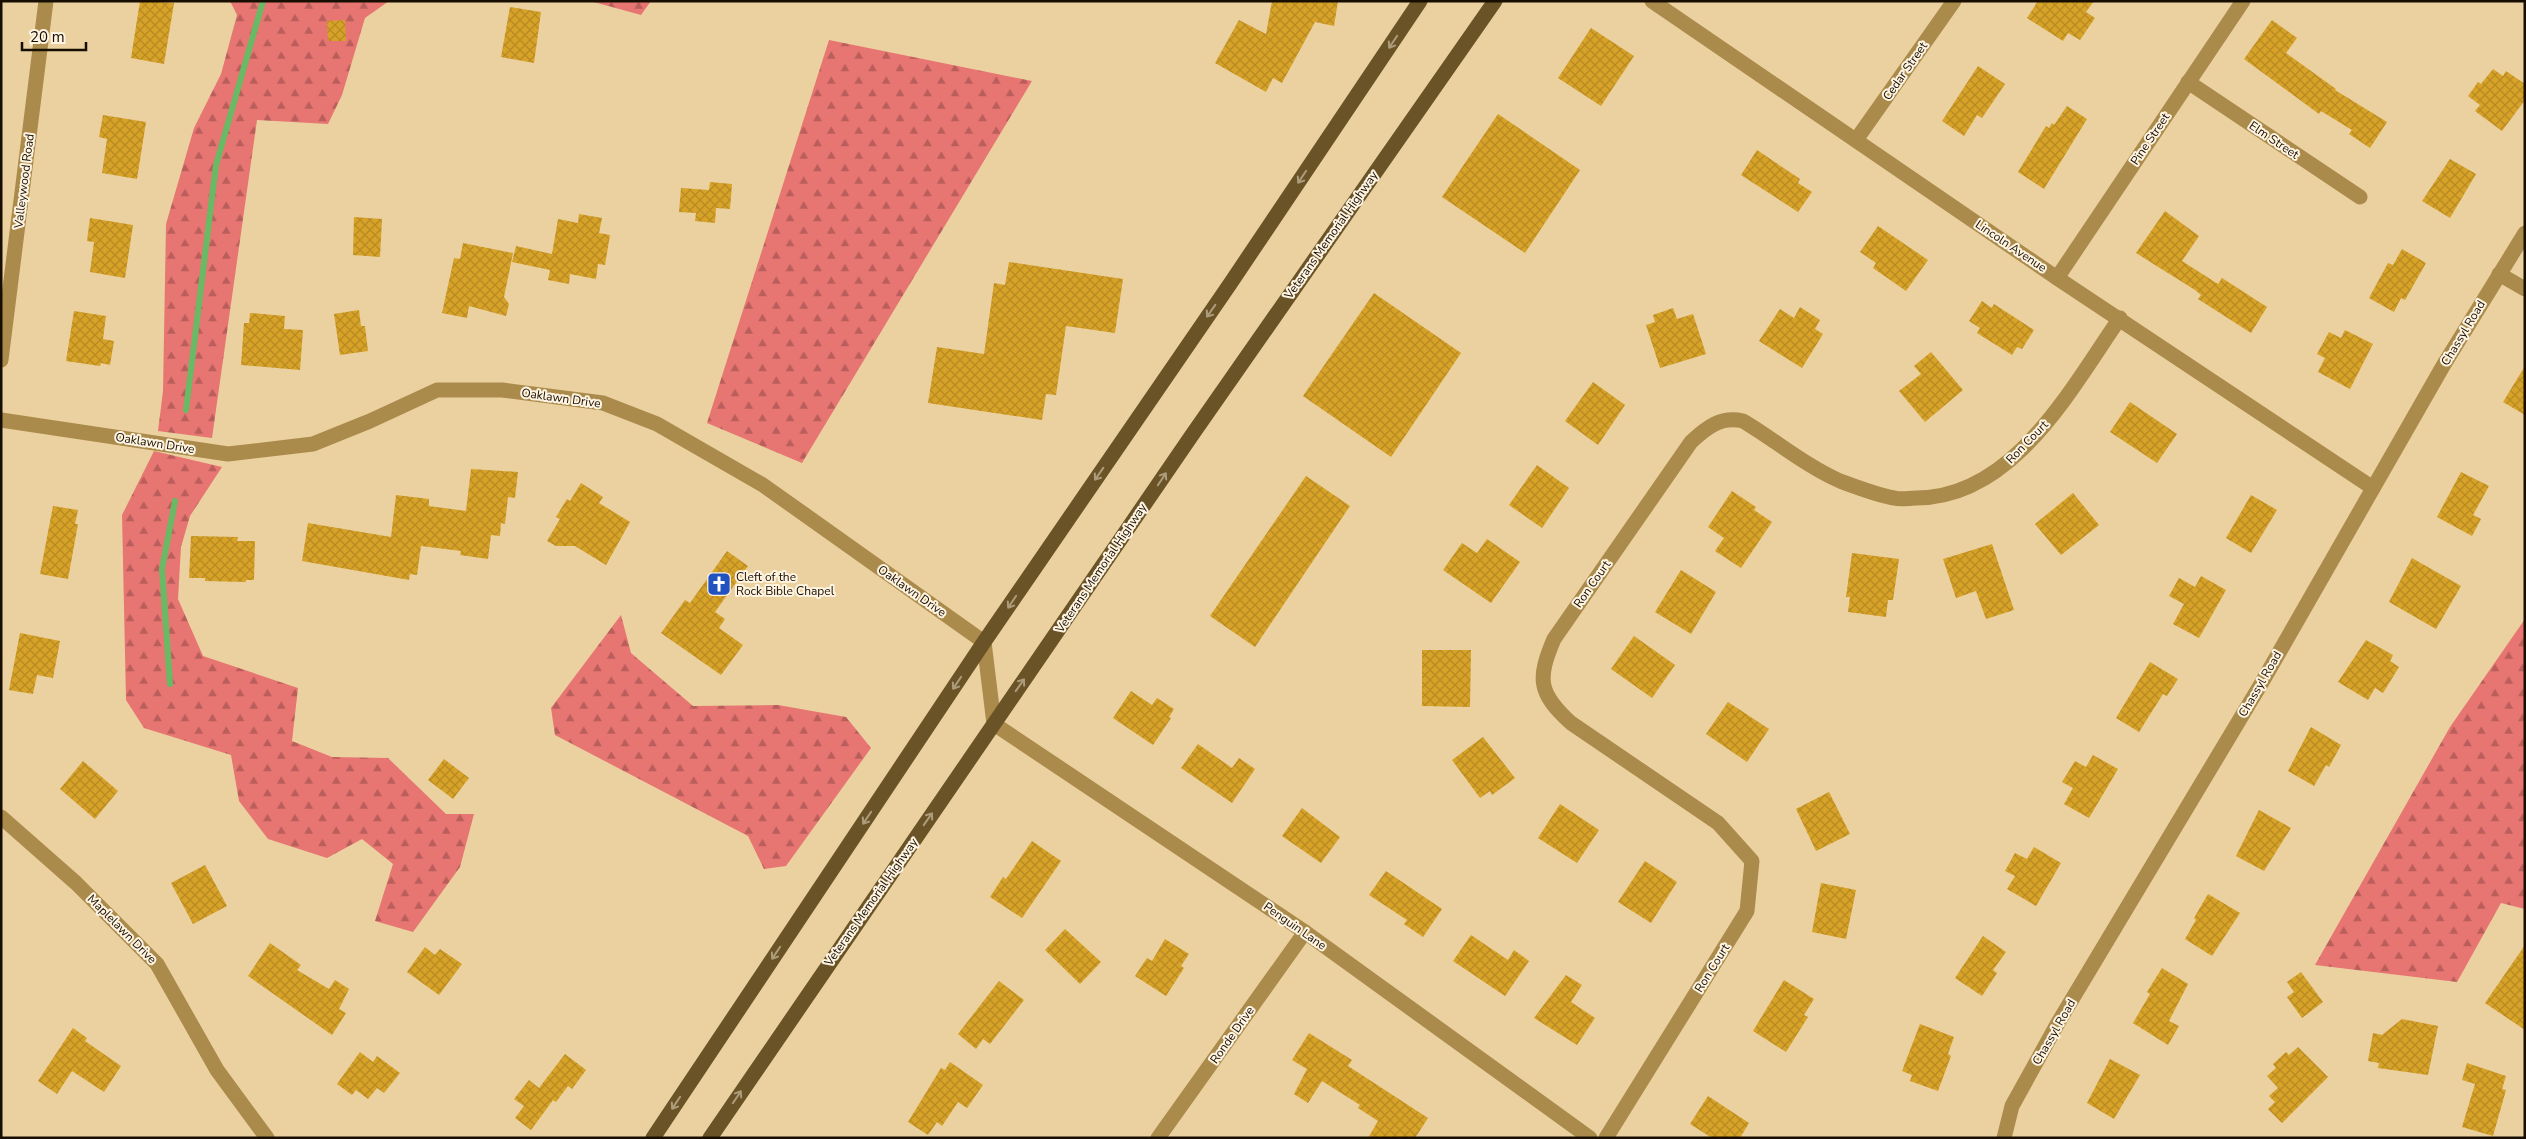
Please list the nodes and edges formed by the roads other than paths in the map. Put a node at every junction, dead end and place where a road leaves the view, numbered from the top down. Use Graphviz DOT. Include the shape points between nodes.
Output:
graph roads {
  1 [pos="46,1"];
  2 [pos="1420,1"];
  3 [pos="1495,1"];
  4 [pos="1652,1"];
  5 [pos="1954,1"];
  6 [pos="2243,1"];
  7 [pos="2188,82"];
  8 [pos="1856,140"];
  9 [pos="2360,197"];
  10 [pos="2525,234"];
  11 [pos="2499,274"];
  12 [pos="2057,278"];
  13 [pos="2525,289"];
  14 [pos="2120,318"];
  15 [pos="1,360"];
  16 [pos="1,420"];
  17 [pos="2373,488"];
  18 [pos="984,642"];
  19 [pos="994,724"];
  20 [pos="1,816"];
  21 [pos="1305,932"];
  22 [pos="267,1138"];
  23 [pos="653,1138"];
  24 [pos="710,1138"];
  25 [pos="1158,1138"];
  26 [pos="1590,1138"];
  27 [pos="1606,1138"];
  28 [pos="2004,1138"];
  1 -- 15 [label="street, Valleywood Road"];
  2 -- 18 [label="main road, one-way"];
  19 -- 3 [label="main road, Veterans Memorial Highway, one-way"];
  4 -- 8 [label="street, Lincoln Avenue"];
  5 -- 8 [label="street, Cedar Street"];
  6 -- 7 [label="street, Pine Street"];
  7 -- 9 [label="street, Elm Street"];
  7 -- 12 [label="street, Pine Street"];
  8 -- 12 [label="street, Lincoln Avenue"];
  10 -- 11 [label="street, Chassyl Road"];
  11 -- 13 [label="street"];
  11 -- 17 [label="street, Chassyl Road"];
  12 -- 14 [label="street, Lincoln Avenue"];
  14 -- 17 [label="street, Lincoln Avenue"];
  14 -- 27 [label="street, Ron Court" via="2045,425 2010,462 1960,492 1928,498 1894,498 1839,480 1744,421 1731,418 1717,422 1691,442 1554,639 1545,659 1543,681 1546,696 1554,708 1571,723 1718,823 1752,861 1747,911"];
  16 -- 18 [label="street, Oaklawn Drive" via="228,454 313,444 437,390 502,390 603,404 657,424 763,485"];
  17 -- 28 [label="street, Chassyl Road" via="2261,684 2059,1021 2012,1106"];
  18 -- 19 [label="street"];
  18 -- 23 [label="main road, one-way"];
  19 -- 21 [label="street, Penguin Lane"];
  24 -- 19 [label="main road, Veterans Memorial Highway, one-way"];
  20 -- 22 [label="street, Maplelawn Drive" via="76,883 158,964 218,1070"];
  21 -- 25 [label="street, Ronde Drive"];
  21 -- 26 [label="street, Penguin Lane"];
}
